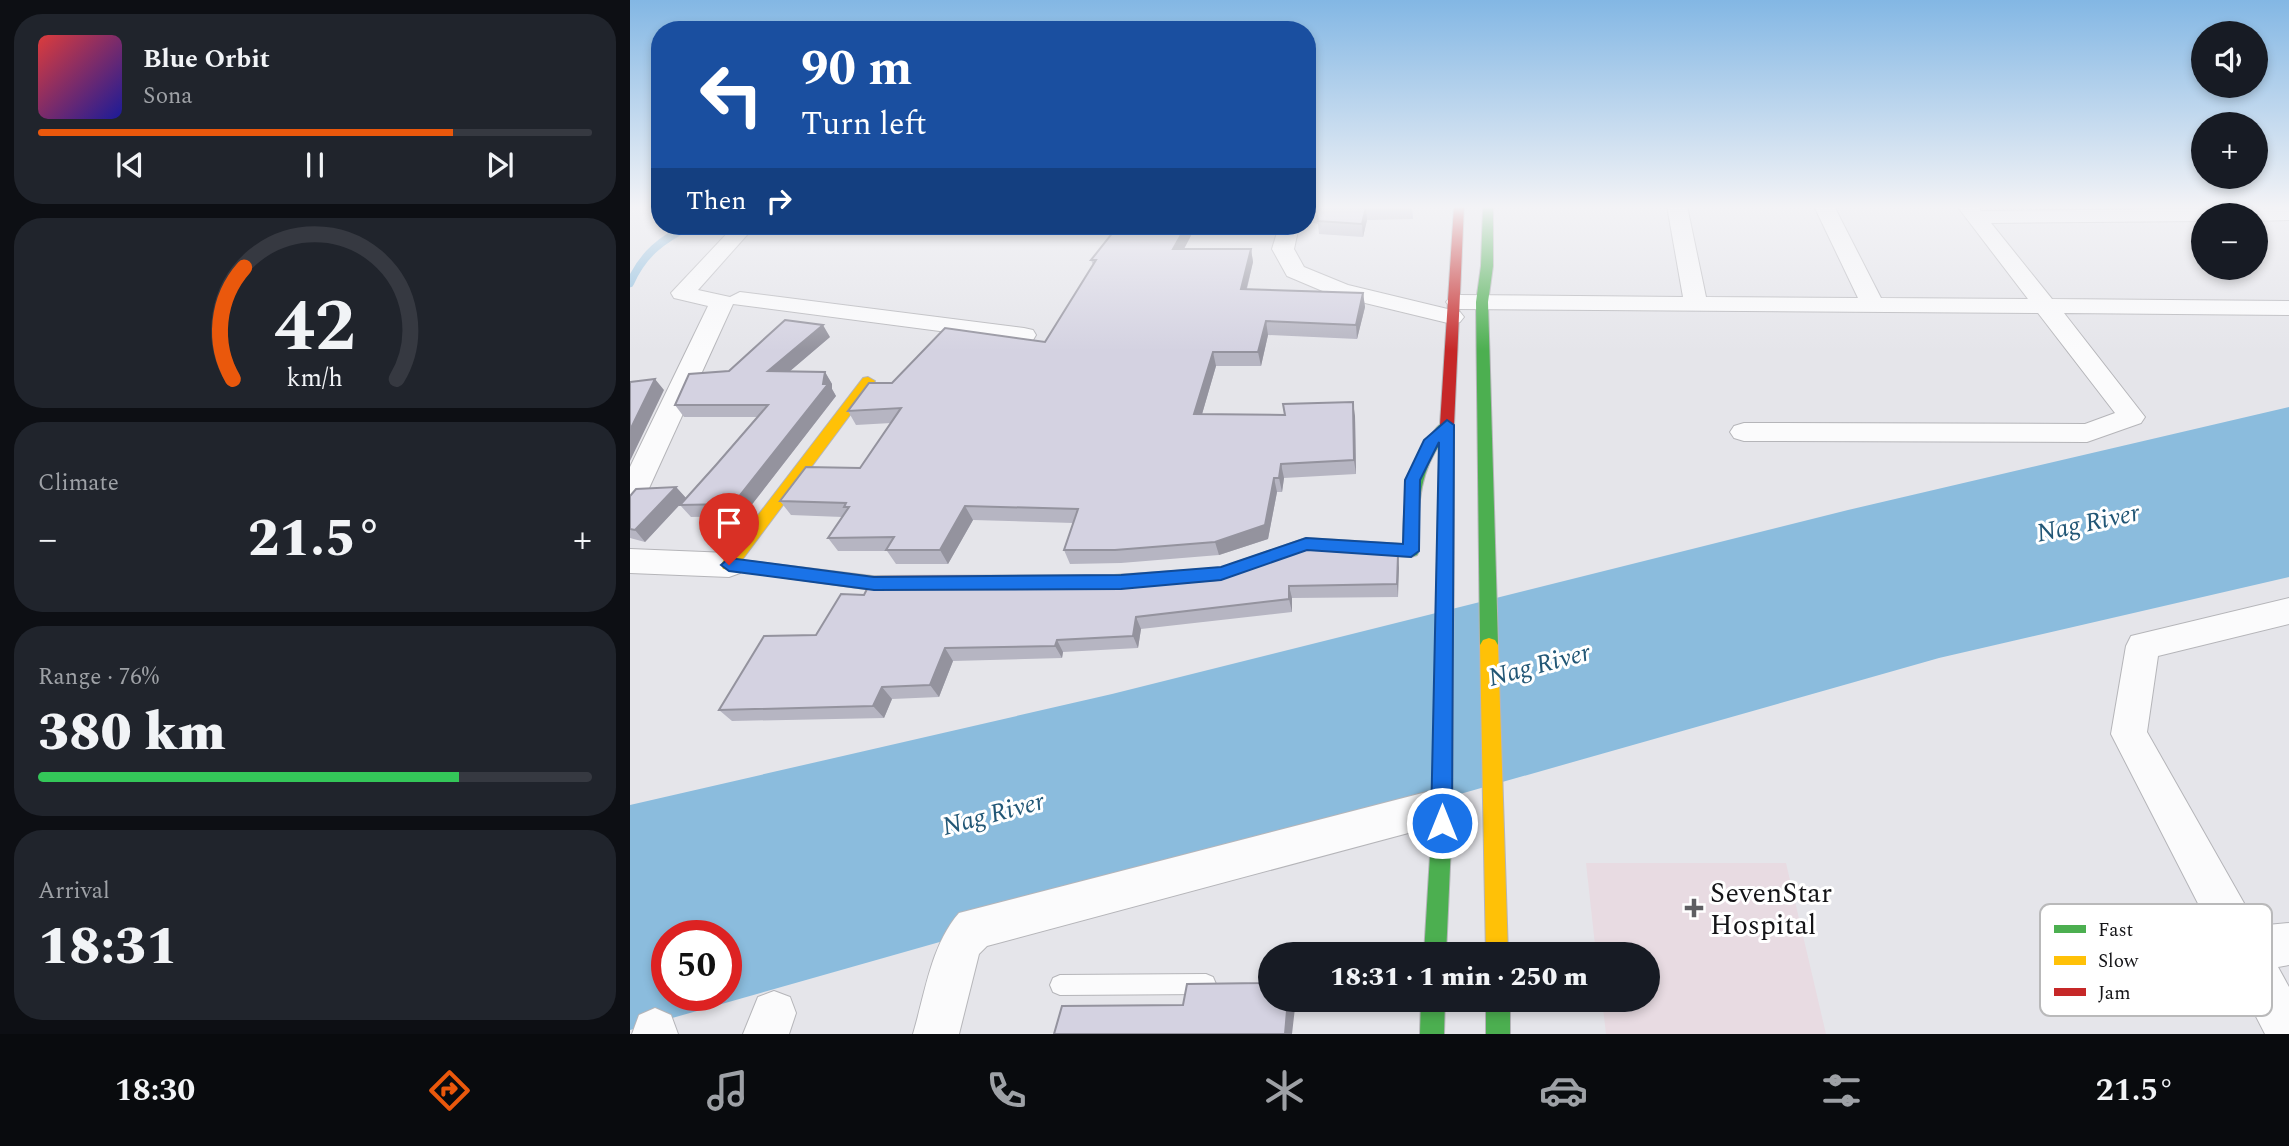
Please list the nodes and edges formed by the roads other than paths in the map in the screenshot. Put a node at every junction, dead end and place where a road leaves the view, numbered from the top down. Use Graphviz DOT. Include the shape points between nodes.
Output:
graph roads {
  1 [pos="718,254"];
  2 [pos="1286,254"];
  3 [pos="1457,254"];
  4 [pos="1487,254"];
  5 [pos="1686,254"];
  6 [pos="1848,254"];
  7 [pos="2004,254"];
  8 [pos="740,299"];
  9 [pos="1482,302"];
  10 [pos="1696,303"];
  11 [pos="1873,305"];
  12 [pos="2044,306"];
  13 [pos="2289,308"];
  14 [pos="1453,309"];
  15 [pos="1024,335"];
  16 [pos="868,381"];
  17 [pos="1447,425"];
  18 [pos="1745,432"];
  19 [pos="630,498"];
  20 [pos="630,561"];
  21 [pos="729,565"];
  22 [pos="2289,611"];
  23 [pos="1442,814"];
  24 [pos="2222,904"];
  25 [pos="1437,942"];
  26 [pos="1497,942"];
  27 [pos="1229,984"];
  28 [pos="1060,985"];
  29 [pos="2272,1000"];
  30 [pos="1433,1012"];
  31 [pos="1498,1012"];
  32 [pos="936,1034"];
  33 [pos="1432,1034"];
  34 [pos="1498,1034"];
  35 [pos="2289,1034"];
  1 -- 19 [label="street" via="682,293 722,302"];
  2 -- 14 [label="street" via="1294,271 1340,290"];
  3 -- 14 [label="main road"];
  4 -- 9 [label="main road"];
  5 -- 10 [label="street"];
  6 -- 11 [label="street"];
  7 -- 12 [label="street"];
  8 -- 15 [label="street"];
  9 -- 10 [label="street"];
  9 -- 14 [label="street"];
  9 -- 26 [label="main road"];
  10 -- 11 [label="street"];
  11 -- 12 [label="street"];
  12 -- 13 [label="street"];
  12 -- 18 [label="street" via="2132,417 2087,433"];
  14 -- 17 [label="main road"];
  16 -- 21 [label="main road"];
  17 -- 21 [label="main road" via="1430,443 1412,480 1411,551 1306,544 1221,574 1121,582 874,583"];
  17 -- 23 [label="main road"];
  20 -- 21 [label="street"];
  22 -- 24 [label="street" via="2143,646 2129,734"];
  23 -- 25 [label="main road"];
  23 -- 32 [label="street" via="974,928 961,943"];
  27 -- 28 [label="lane"];
  29 -- 35 [label="street"];
  30 -- 33 [label="main road"];
  31 -- 34 [label="main road"];
}
